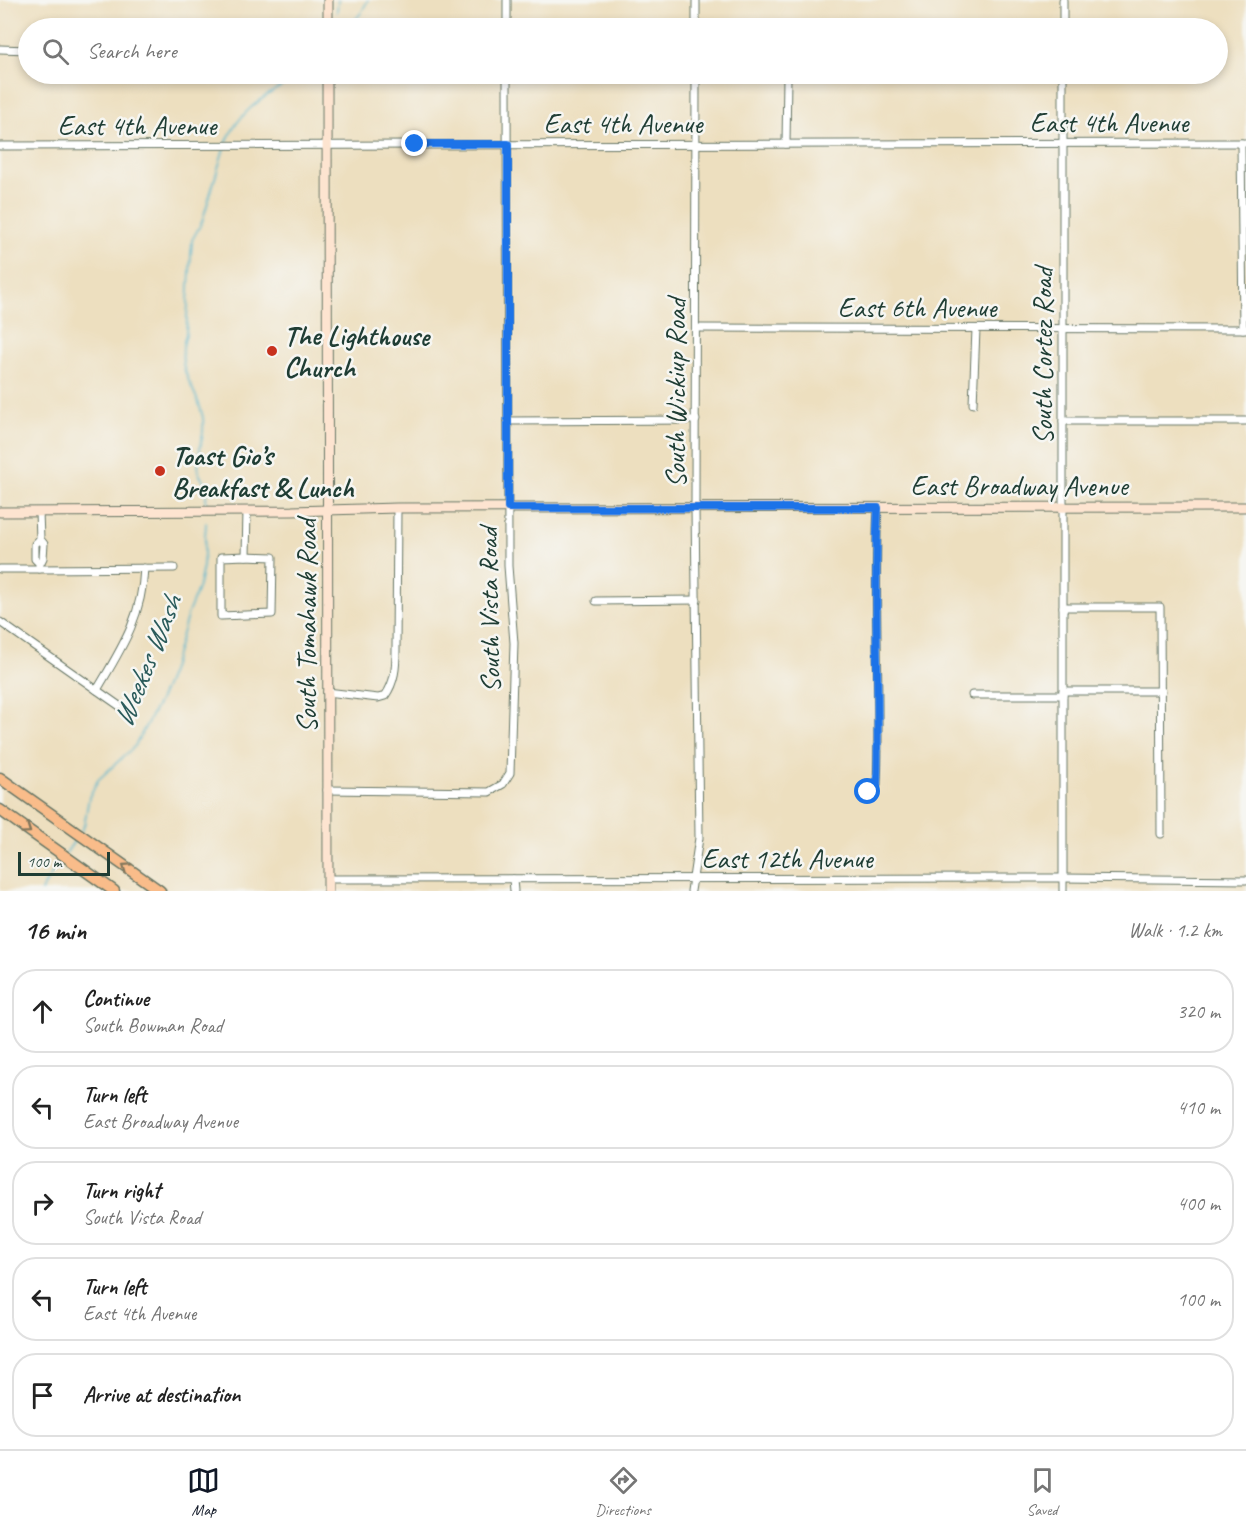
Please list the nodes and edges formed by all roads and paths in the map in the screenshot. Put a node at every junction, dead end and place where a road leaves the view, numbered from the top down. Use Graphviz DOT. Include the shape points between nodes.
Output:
graph roads {
  1 [pos="328,0"];
  2 [pos="507,0"];
  3 [pos="696,0"];
  4 [pos="1063,0"];
  5 [pos="328,18"];
  6 [pos="507,18"];
  7 [pos="696,18"];
  8 [pos="1063,18"];
  9 [pos="0,49"];
  10 [pos="18,50"];
  11 [pos="327,84"];
  12 [pos="507,84"];
  13 [pos="696,84"];
  14 [pos="787,84"];
  15 [pos="1063,84"];
  16 [pos="1063,143"];
  17 [pos="1244,143"];
  18 [pos="327,144"];
  19 [pos="508,144"];
  20 [pos="696,144"];
  21 [pos="786,144"];
  22 [pos="0,146"];
  23 [pos="696,328"];
  24 [pos="976,329"];
  25 [pos="1063,329"];
  26 [pos="1244,329"];
  27 [pos="973,404"];
  28 [pos="696,420"];
  29 [pos="508,421"];
  30 [pos="1063,421"];
  31 [pos="1246,421"];
  32 [pos="1063,507"];
  33 [pos="1246,507"];
  34 [pos="398,508"];
  35 [pos="508,508"];
  36 [pos="695,508"];
  37 [pos="878,508"];
  38 [pos="329,510"];
  39 [pos="247,511"];
  40 [pos="0,512"];
  41 [pos="39,512"];
  42 [pos="246,555"];
  43 [pos="40,567"];
  44 [pos="144,568"];
  45 [pos="174,568"];
  46 [pos="0,569"];
  47 [pos="697,600"];
  48 [pos="596,601"];
  49 [pos="1063,607"];
  50 [pos="0,622"];
  51 [pos="97,690"];
  52 [pos="1162,691"];
  53 [pos="327,692"];
  54 [pos="1063,693"];
  55 [pos="972,695"];
  56 [pos="121,707"];
  57 [pos="0,778"];
  58 [pos="327,790"];
  59 [pos="868,792"];
  60 [pos="0,810"];
  61 [pos="1161,834"];
  62 [pos="1063,878"];
  63 [pos="328,879"];
  64 [pos="513,879"];
  65 [pos="692,879"];
  66 [pos="1246,880"];
  67 [pos="114,891"];
  68 [pos="160,891"];
  69 [pos="328,891"];
  70 [pos="514,891"];
  71 [pos="691,891"];
  72 [pos="1063,891"];
  1 -- 5 [label="main road"];
  2 -- 6 [label="street"];
  3 -- 7 [label="street"];
  4 -- 8 [label="street"];
  9 -- 10 [label="street"];
  11 -- 18 [label="main road, South Tomahawk Road"];
  12 -- 19 [label="street, South Vista Road"];
  13 -- 20 [label="street, South Wickiup Road"];
  14 -- 21 [label="street"];
  15 -- 16 [label="street, South Cortez Road"];
  16 -- 17 [label="street, East 4th Avenue"];
  16 -- 21 [label="street, East 4th Avenue"];
  16 -- 25 [label="street, South Cortez Road"];
  17 -- 26 [label="street"];
  18 -- 19 [label="street, East 4th Avenue"];
  18 -- 22 [label="street, East 4th Avenue"];
  18 -- 38 [label="main road, South Tomahawk Road"];
  19 -- 20 [label="street, East 4th Avenue"];
  19 -- 29 [label="street, South Vista Road"];
  20 -- 21 [label="street, East 4th Avenue"];
  20 -- 23 [label="street, South Wickiup Road"];
  23 -- 24 [label="street, East 6th Avenue"];
  23 -- 28 [label="street, South Wickiup Road"];
  24 -- 25 [label="street, East 6th Avenue"];
  24 -- 27 [label="street"];
  25 -- 26 [label="street, East 6th Avenue"];
  25 -- 30 [label="street, South Cortez Road"];
  28 -- 29 [label="street"];
  28 -- 36 [label="street, South Wickiup Road"];
  29 -- 35 [label="street, South Vista Road"];
  30 -- 31 [label="street"];
  30 -- 32 [label="street, South Cortez Road"];
  32 -- 33 [label="main road, East Broadway Avenue"];
  32 -- 37 [label="main road, East Broadway Avenue"];
  32 -- 49 [label="street, South Cortez Road"];
  34 -- 35 [label="main road, East Broadway Avenue"];
  34 -- 38 [label="main road, East Broadway Avenue"];
  34 -- 53 [label="street" via="395,672 385,696"];
  35 -- 36 [label="main road, East Broadway Avenue"];
  35 -- 58 [label="street, South Vista Road" via="514,643 510,773 503,784 489,792"];
  36 -- 37 [label="main road, East Broadway Avenue"];
  36 -- 47 [label="street, South Wickiup Road"];
  37 -- 59 [label="street" via="877,785"];
  38 -- 39 [label="main road, East Broadway Avenue"];
  38 -- 53 [label="main road, South Tomahawk Road"];
  39 -- 41 [label="main road, East Broadway Avenue"];
  39 -- 42 [label="street"];
  40 -- 41 [label="main road, East Broadway Avenue"];
  41 -- 43 [label="street" via="40,539 35,544 35,559"];
  42 -- 42 [label="street" via="221,557 221,616 272,614 273,557"];
  43 -- 44 [label="street"];
  43 -- 46 [label="street"];
  44 -- 45 [label="street"];
  44 -- 51 [label="street" via="143,590 131,632"];
  47 -- 48 [label="street"];
  47 -- 65 [label="street, South Wickiup Road" via="699,838"];
  49 -- 52 [label="street" via="1160,608"];
  49 -- 54 [label="street, South Cortez Road"];
  50 -- 51 [label="street"];
  51 -- 56 [label="street"];
  52 -- 54 [label="street"];
  52 -- 61 [label="street"];
  53 -- 58 [label="main road, South Tomahawk Road"];
  54 -- 55 [label="street"];
  54 -- 62 [label="street, South Cortez Road"];
  68 -- 57 [label="main road, one-way"];
  58 -- 63 [label="main road, South Tomahawk Road"];
  60 -- 67 [label="main road, one-way"];
  62 -- 65 [label="street, East 12th Avenue"];
  62 -- 66 [label="street, East 12th Avenue"];
  62 -- 72 [label="street, South Cortez Road"];
  63 -- 64 [label="street, East 12th Avenue"];
  63 -- 69 [label="main road, South Tomahawk Road"];
  64 -- 65 [label="street, East 12th Avenue"];
  64 -- 70 [label="street"];
  65 -- 71 [label="street, South Wickiup Road"];
}
